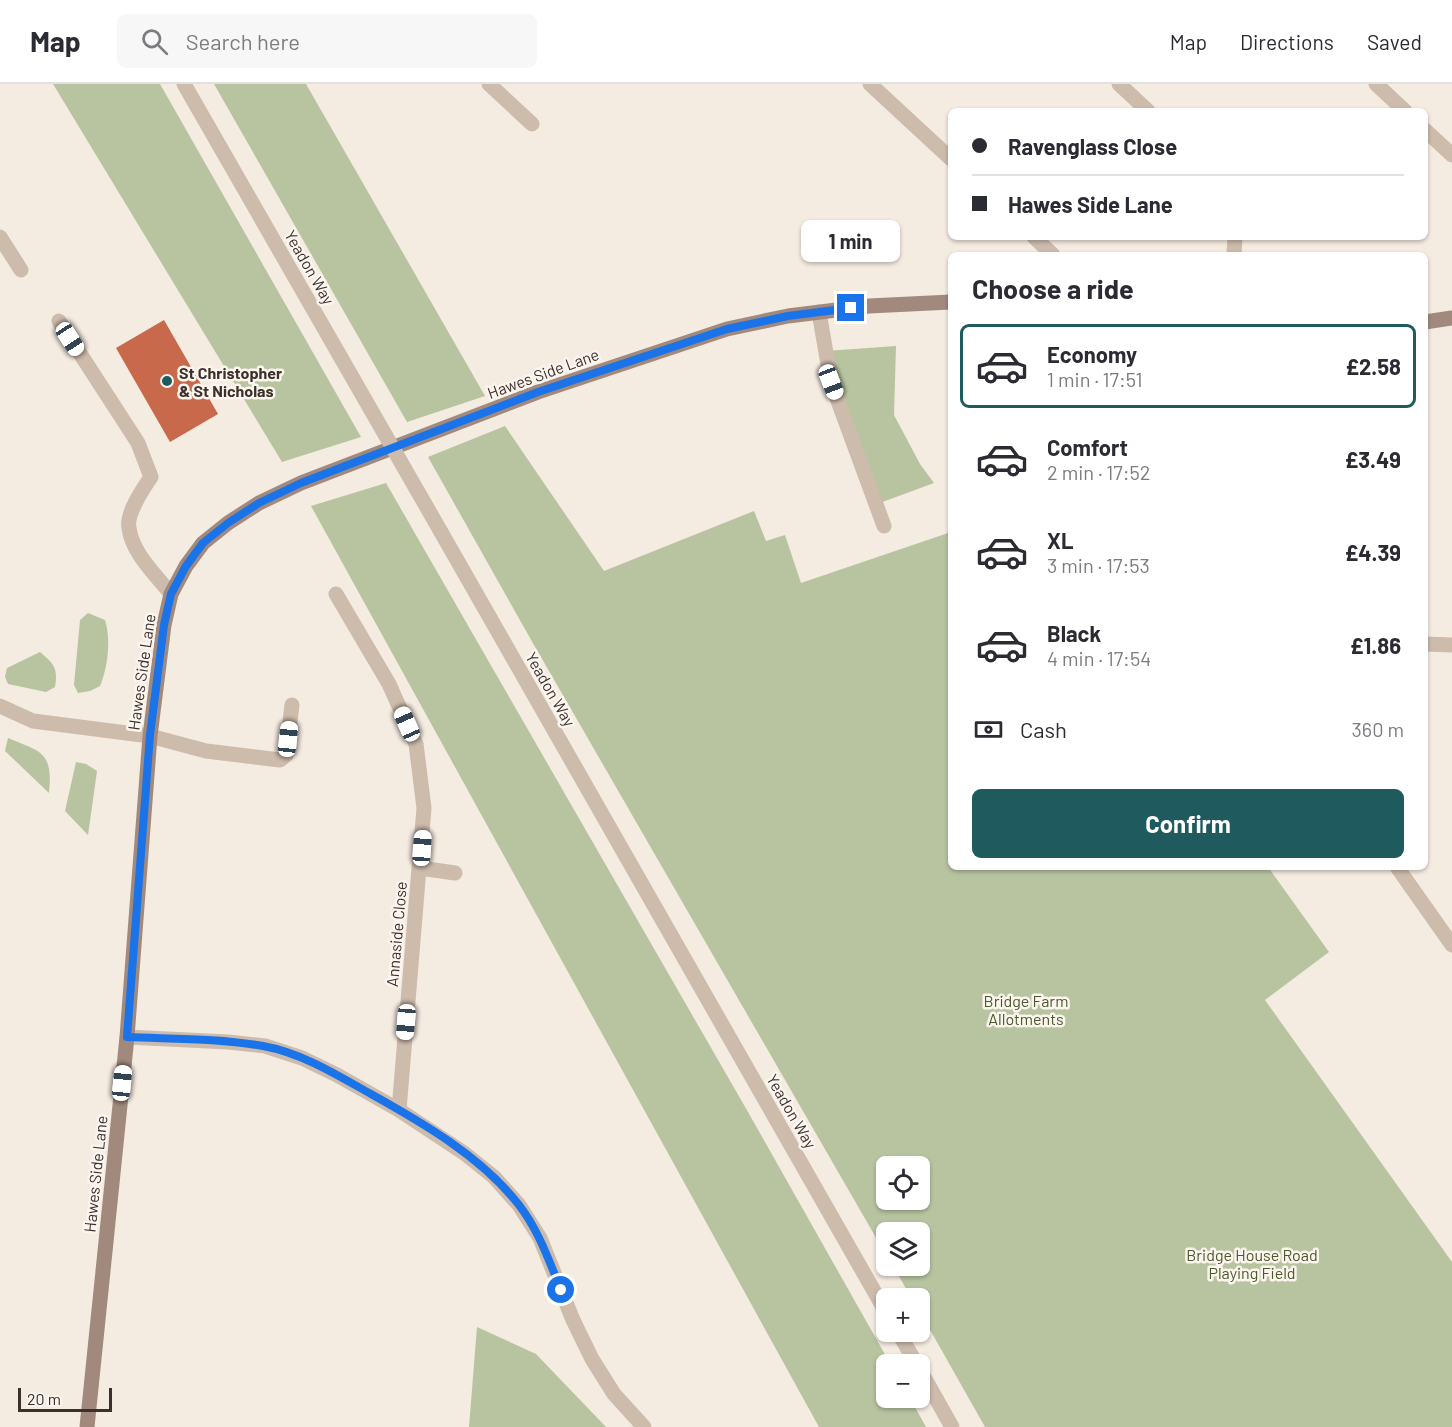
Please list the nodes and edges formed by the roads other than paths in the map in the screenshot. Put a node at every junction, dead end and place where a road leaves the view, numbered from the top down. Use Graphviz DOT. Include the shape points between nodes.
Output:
graph roads {
  1 [pos="184,84"];
  2 [pos="489,84"];
  3 [pos="870,84"];
  4 [pos="1119,84"];
  5 [pos="1376,84"];
  6 [pos="1145,108"];
  7 [pos="1402,108"];
  8 [pos="532,124"];
  9 [pos="1428,133"];
  10 [pos="1452,155"];
  11 [pos="948,156"];
  12 [pos="0,237"];
  13 [pos="1037,240"];
  14 [pos="1050,252"];
  15 [pos="21,270"];
  16 [pos="948,302"];
  17 [pos="819,312"];
  18 [pos="1452,318"];
  19 [pos="59,321"];
  20 [pos="1428,322"];
  21 [pos="884,526"];
  22 [pos="171,594"];
  23 [pos="336,594"];
  24 [pos="1428,644"];
  25 [pos="1452,645"];
  26 [pos="292,705"];
  27 [pos="0,706"];
  28 [pos="150,735"];
  29 [pos="420,868"];
  30 [pos="1399,870"];
  31 [pos="455,873"];
  32 [pos="1452,945"];
  33 [pos="127,1037"];
  34 [pos="399,1110"];
  35 [pos="876,1294"];
  36 [pos="930,1388"];
  37 [pos="87,1427"];
  38 [pos="644,1427"];
  39 [pos="952,1427"];
  1 -- 35 [label="street, Yeadon Way, bridge"];
  2 -- 8 [label="street"];
  3 -- 11 [label="street"];
  4 -- 6 [label="street"];
  5 -- 7 [label="street"];
  9 -- 10 [label="street"];
  12 -- 15 [label="street"];
  13 -- 14 [label="street"];
  16 -- 17 [label="main road, Hawes Side Lane"];
  17 -- 21 [label="street" via="831,382"];
  17 -- 22 [label="main road, Hawes Side Lane" via="727,329 538,392 301,483 259,503 203,543"];
  18 -- 20 [label="main road"];
  19 -- 22 [label="street" via="138,443 151,477 136,501 128,526 136,549"];
  22 -- 28 [label="main road, Hawes Side Lane"];
  23 -- 29 [label="street, Annaside Close" via="389,684 416,744 424,808"];
  24 -- 25 [label="street"];
  26 -- 28 [label="street" via="286,755 280,759 206,751"];
  27 -- 28 [label="street" via="33,721"];
  28 -- 33 [label="main road, Hawes Side Lane"];
  29 -- 31 [label="street, Annaside Close"];
  29 -- 34 [label="street, Annaside Close"];
  30 -- 32 [label="street"];
  33 -- 34 [label="street" via="265,1047 302,1058"];
  33 -- 37 [label="main road, Hawes Side Lane"];
  34 -- 38 [label="street" via="464,1153 494,1177 519,1205 540,1238 592,1359 614,1394"];
  36 -- 39 [label="street"];
}
